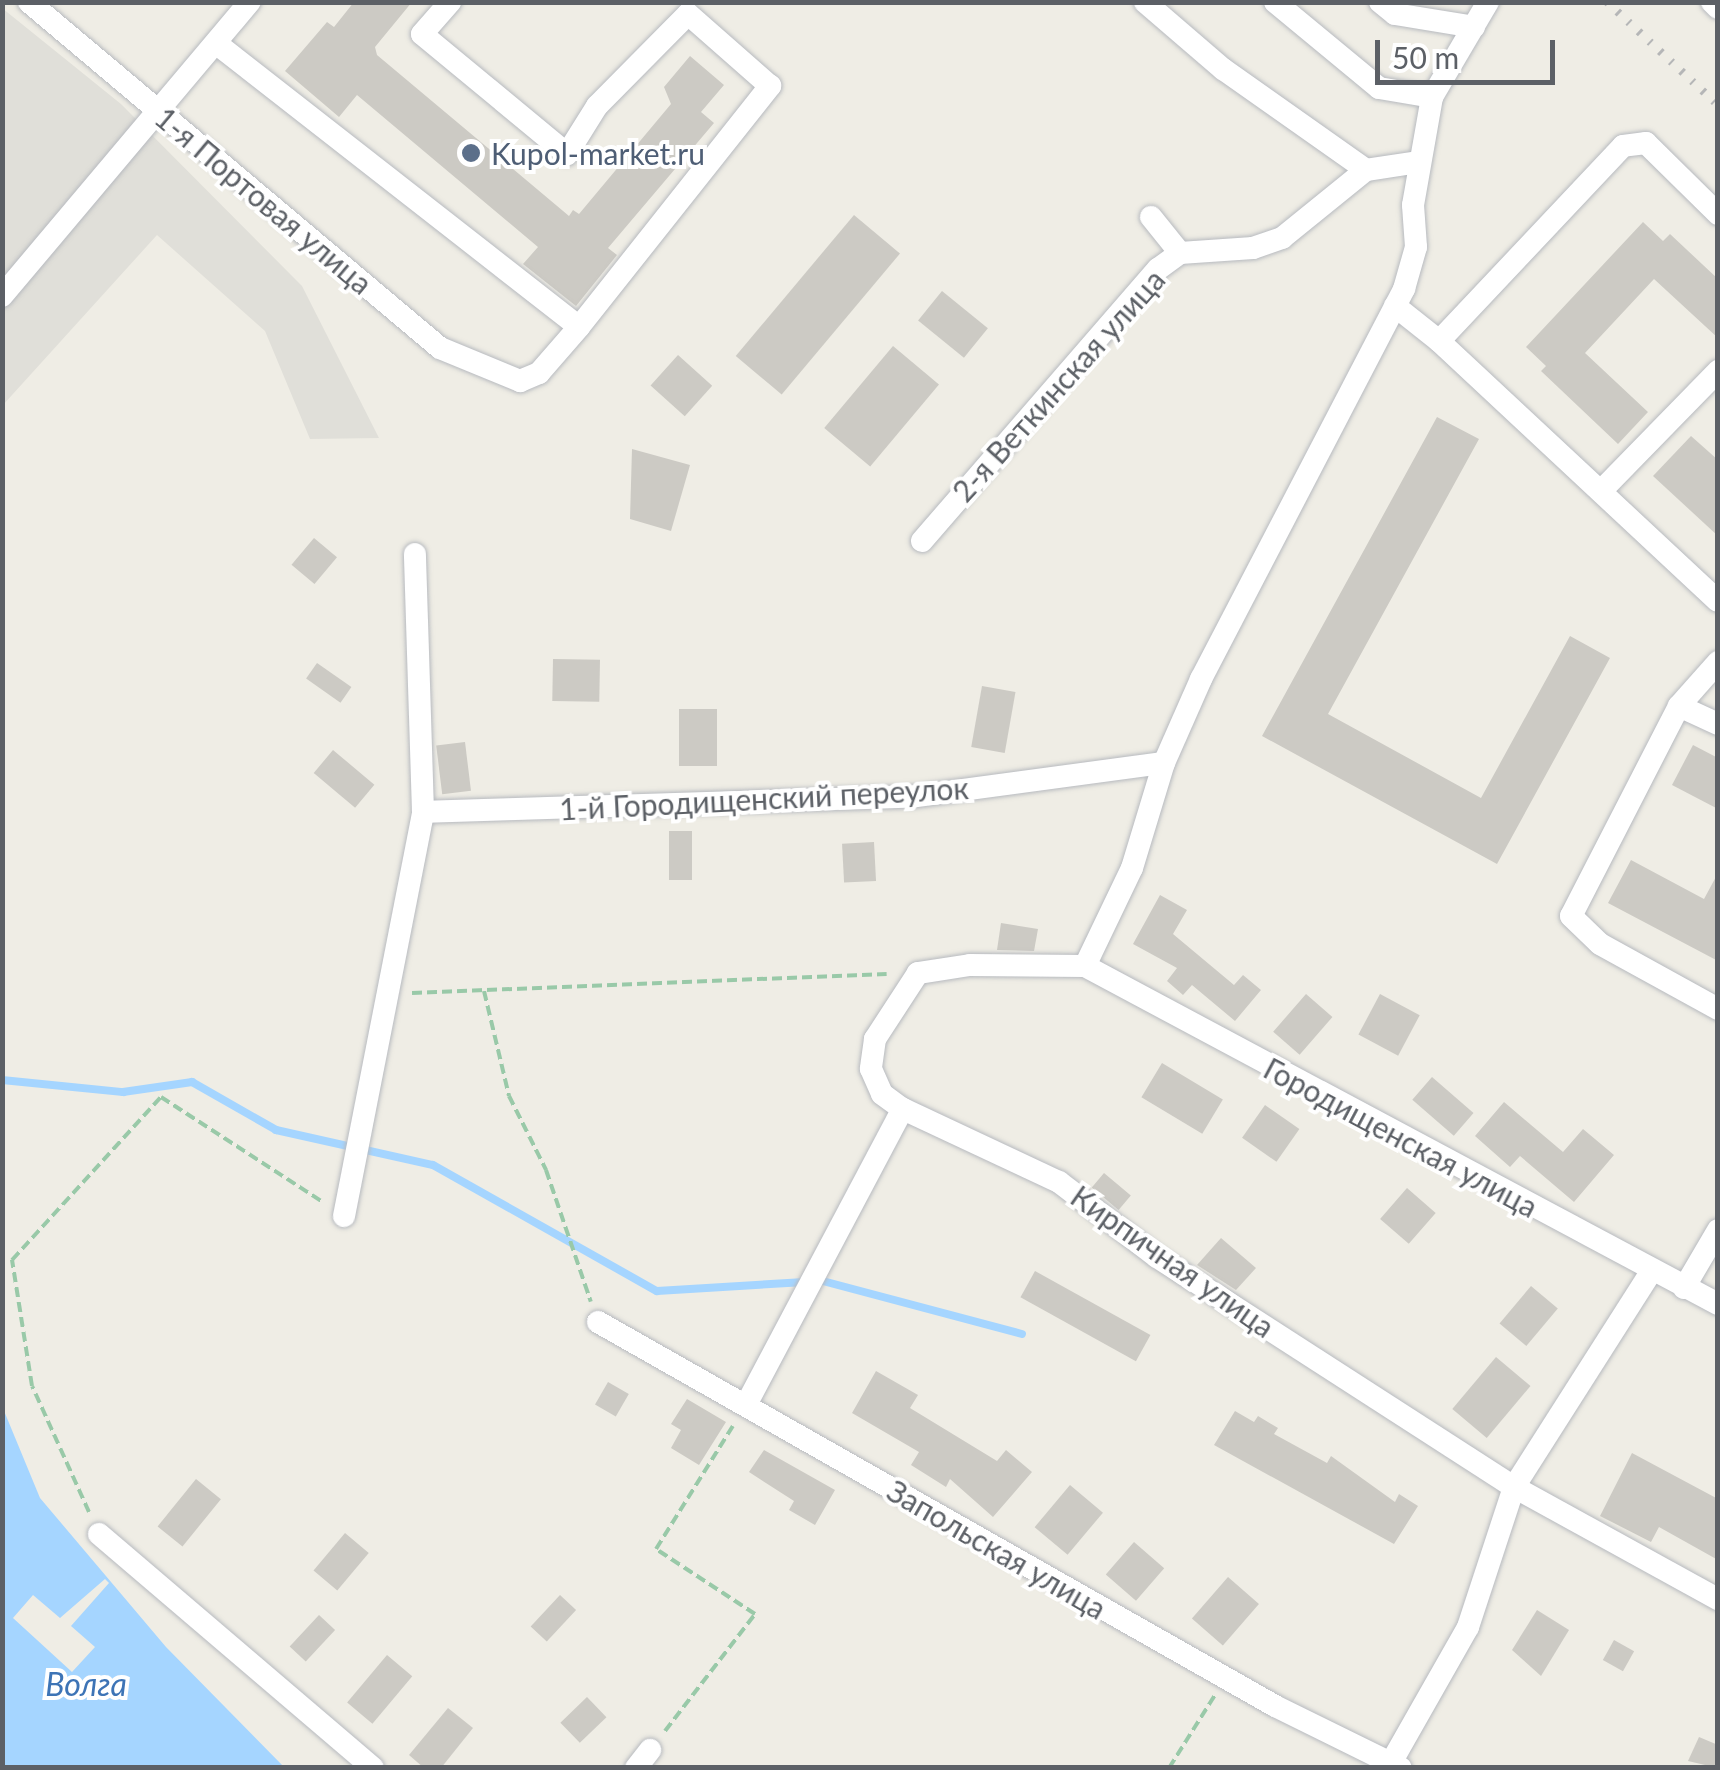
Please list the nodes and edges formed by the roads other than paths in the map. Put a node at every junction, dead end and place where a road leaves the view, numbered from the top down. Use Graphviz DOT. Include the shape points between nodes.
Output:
graph roads {
  1 [pos="29,2"];
  2 [pos="250,2"];
  3 [pos="450,2"];
  4 [pos="1145,2"];
  5 [pos="1275,2"];
  6 [pos="1380,2"];
  7 [pos="1488,2"];
  8 [pos="1712,2"];
  9 [pos="1718,8"];
  10 [pos="1474,28"];
  11 [pos="217,44"];
  12 [pos="1432,97"];
  13 [pos="162,114"];
  14 [pos="1419,162"];
  15 [pos="1366,170"];
  16 [pos="1718,214"];
  17 [pos="1151,217"];
  18 [pos="1180,254"];
  19 [pos="2,296"];
  20 [pos="1395,306"];
  21 [pos="579,327"];
  22 [pos="1438,342"];
  23 [pos="1718,371"];
  24 [pos="1602,491"];
  25 [pos="922,540"];
  26 [pos="416,554"];
  27 [pos="1718,601"];
  28 [pos="1718,662"];
  29 [pos="1679,706"];
  30 [pos="1718,724"];
  31 [pos="1164,763"];
  32 [pos="423,812"];
  33 [pos="1085,966"];
  34 [pos="1718,1010"];
  35 [pos="903,1109"];
  36 [pos="344,1216"];
  37 [pos="1718,1230"];
  38 [pos="1651,1272"];
  39 [pos="1684,1288"];
  40 [pos="1718,1304"];
  41 [pos="598,1322"];
  42 [pos="746,1405"];
  43 [pos="1514,1486"];
  44 [pos="99,1534"];
  45 [pos="1718,1599"];
  46 [pos="1393,1765"];
  47 [pos="374,1768"];
  1 -- 13 [label="street, 1-я Портовая улица"];
  2 -- 11 [label="street"];
  3 -- 21 [label="street" via="422,34 567,154 597,106 688,14 770,86"];
  4 -- 15 [label="street" via="1223,69"];
  5 -- 12 [label="street" via="1379,88"];
  6 -- 10 [label="street" via="1395,14"];
  7 -- 10 [label="street"];
  8 -- 9 [label="street"];
  10 -- 12 [label="street"];
  11 -- 13 [label="street"];
  11 -- 21 [label="street"];
  12 -- 14 [label="street"];
  13 -- 19 [label="street"];
  13 -- 21 [label="street, 1-я Портовая улица" via="440,348 510,380 538,373"];
  14 -- 15 [label="street"];
  14 -- 20 [label="street" via="1416,247"];
  15 -- 18 [label="street, 2-я Веткинская улица" via="1282,238 1253,248"];
  16 -- 22 [label="street" via="1646,143 1623,146"];
  17 -- 18 [label="street"];
  18 -- 25 [label="street, 2-я Веткинская улица" via="1081,353"];
  20 -- 22 [label="street"];
  20 -- 31 [label="street"];
  22 -- 24 [label="street"];
  23 -- 24 [label="street"];
  24 -- 27 [label="street"];
  26 -- 32 [label="street"];
  28 -- 29 [label="street"];
  29 -- 30 [label="street"];
  29 -- 34 [label="street" via="1571,916 1600,944"];
  31 -- 32 [label="street, 1-й Городищенский переулок" via="911,796"];
  31 -- 33 [label="street" via="1132,868"];
  32 -- 36 [label="street"];
  33 -- 35 [label="street, Кирпичная улица" via="970,964 918,973 875,1039 872,1069 882,1094"];
  33 -- 38 [label="street, Городищенская улица"];
  35 -- 42 [label="street"];
  35 -- 43 [label="street, Кирпичная улица" via="1059,1182 1157,1257"];
  37 -- 39 [label="street"];
  38 -- 39 [label="street, Городищенская улица"];
  38 -- 43 [label="street"];
  39 -- 40 [label="street, Городищенская улица"];
  41 -- 42 [label="street, Запольская улица"];
  42 -- 46 [label="street, Запольская улица" via="1225,1678"];
  43 -- 45 [label="street, Кирпичная улица"];
  43 -- 46 [label="street" via="1468,1627"];
  44 -- 47 [label="street"];
}
